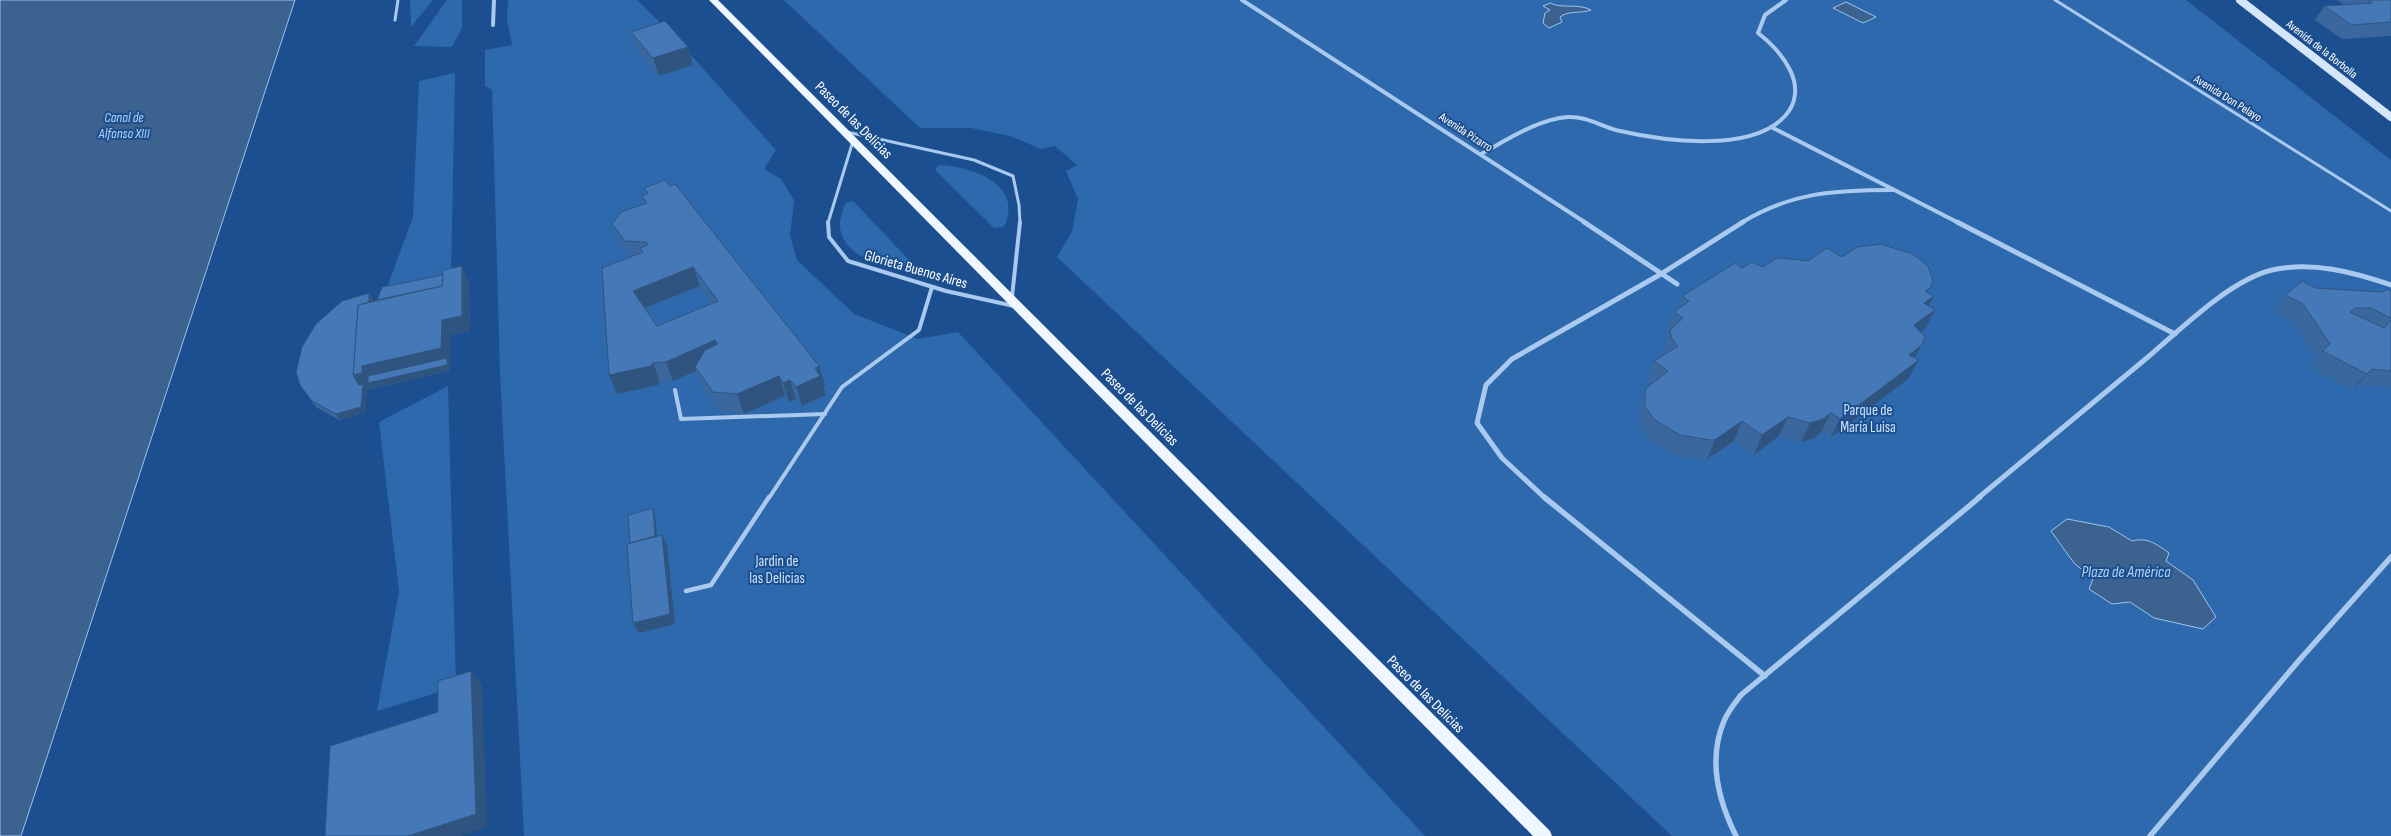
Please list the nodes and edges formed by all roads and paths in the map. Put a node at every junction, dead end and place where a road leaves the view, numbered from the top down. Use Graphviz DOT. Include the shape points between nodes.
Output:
graph roads {
  1 [pos="398,0"];
  2 [pos="494,0"];
  3 [pos="713,0"];
  4 [pos="1242,0"];
  5 [pos="1786,0"];
  6 [pos="2055,0"];
  7 [pos="2240,0"];
  8 [pos="395,20"];
  9 [pos="493,25"];
  10 [pos="2391,117"];
  11 [pos="1773,128"];
  12 [pos="841,130"];
  13 [pos="853,141"];
  14 [pos="1481,154"];
  15 [pos="1893,190"];
  16 [pos="2391,211"];
  17 [pos="1661,274"];
  18 [pos="1677,284"];
  19 [pos="2391,285"];
  20 [pos="932,287"];
  21 [pos="1015,303"];
  22 [pos="2175,334"];
  23 [pos="675,390"];
  24 [pos="824,414"];
  25 [pos="2391,557"];
  26 [pos="686,591"];
  27 [pos="1765,676"];
  28 [pos="1544,836"];
  29 [pos="1736,836"];
  30 [pos="2150,836"];
  1 -- 8 [label="lane"];
  2 -- 9 [label="street"];
  3 -- 12 [label="main road, Paseo de las Delicias"];
  4 -- 14 [label="street, Avenida Pizarro"];
  5 -- 11 [label="street" via="1764,14 1758,33 1784,61 1796,88 1791,109"];
  6 -- 16 [label="lane, Avenida Don Pelayo"];
  7 -- 10 [label="main road, Avenida de la Borbolla"];
  11 -- 14 [label="street" via="1749,136 1713,141 1678,140 1617,131 1594,121 1568,117 1552,120"];
  11 -- 15 [label="street"];
  12 -- 13 [label="main road, Paseo de las Delicias"];
  12 -- 21 [label="lane" via="974,160 1013,176 1021,211"];
  13 -- 20 [label="lane, Glorieta Buenos Aires" via="830,212 829,238 848,261"];
  13 -- 21 [label="main road, Paseo de las Delicias"];
  14 -- 17 [label="street, Avenida Pizarro"];
  15 -- 17 [label="street" via="1838,190 1792,199 1751,217"];
  15 -- 22 [label="street"];
  17 -- 18 [label="street, Avenida Pizarro"];
  17 -- 27 [label="street" via="1512,359 1486,385 1477,422 1502,458 1559,510"];
  19 -- 22 [label="street" via="2357,274 2310,268 2272,270 2242,283"];
  20 -- 21 [label="lane, Glorieta Buenos Aires"];
  20 -- 24 [label="lane" via="919,330 842,387"];
  21 -- 28 [label="main road, Paseo de las Delicias"];
  22 -- 27 [label="street"];
  23 -- 24 [label="lane" via="682,418"];
  24 -- 26 [label="lane" via="711,585"];
  25 -- 30 [label="street" via="2302,656"];
  27 -- 29 [label="street" via="1741,695 1724,720 1716,751 1717,786"];
}
